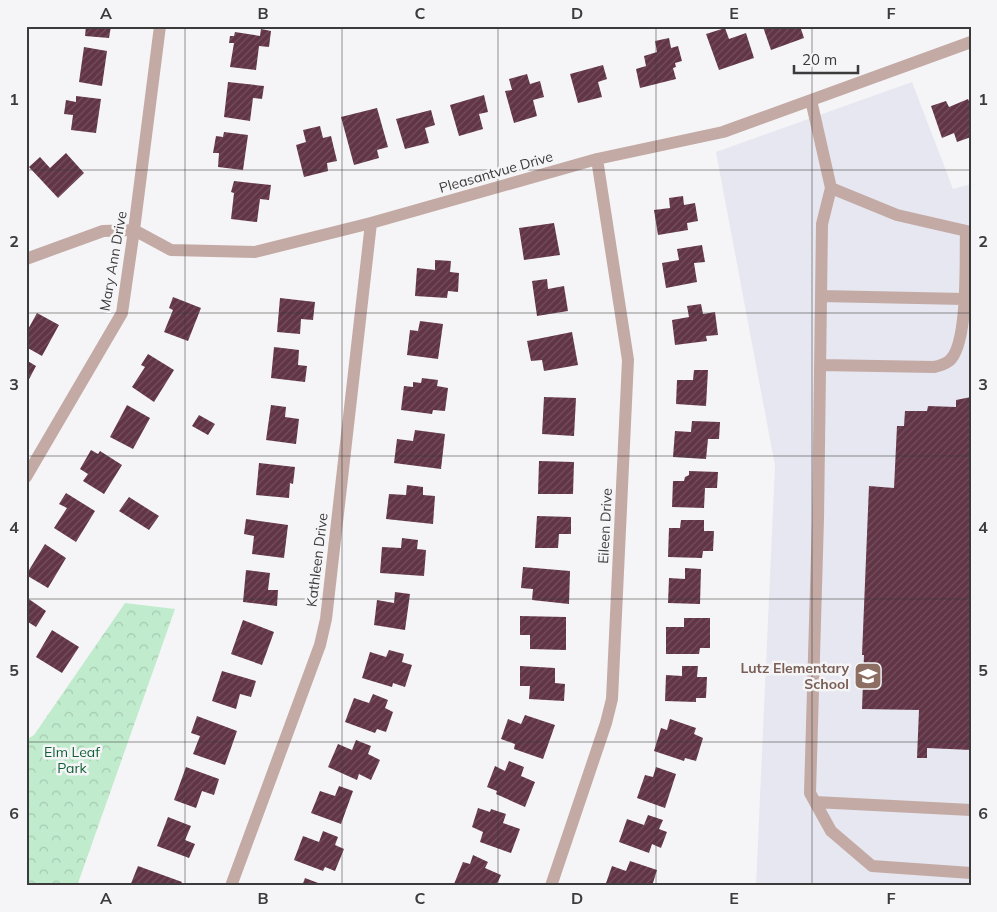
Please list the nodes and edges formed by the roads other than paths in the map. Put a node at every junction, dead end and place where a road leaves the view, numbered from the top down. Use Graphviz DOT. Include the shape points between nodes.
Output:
graph roads {
  1 [pos="160,26"];
  2 [pos="971,42"];
  3 [pos="811,100"];
  4 [pos="597,160"];
  5 [pos="831,188"];
  6 [pos="371,222"];
  7 [pos="134,230"];
  8 [pos="968,232"];
  9 [pos="26,259"];
  10 [pos="821,296"];
  11 [pos="964,299"];
  12 [pos="820,365"];
  13 [pos="26,477"];
  14 [pos="815,802"];
  15 [pos="971,810"];
  16 [pos="971,872"];
  17 [pos="231,886"];
  18 [pos="551,886"];
  1 -- 7 [label="street, Mary Ann Drive"];
  2 -- 3 [label="street, Pleasantvue Drive"];
  3 -- 4 [label="street, Pleasantvue Drive" via="723,132"];
  3 -- 5 [label="street"];
  4 -- 6 [label="street, Pleasantvue Drive"];
  4 -- 18 [label="street, Eileen Drive" via="628,360 612,700"];
  5 -- 8 [label="street" via="897,215"];
  5 -- 10 [label="street" via="822,224"];
  6 -- 7 [label="street, Pleasantvue Drive" via="255,252 171,250"];
  6 -- 17 [label="street, Kathleen Drive" via="326,619 320,645"];
  7 -- 9 [label="street" via="103,231"];
  7 -- 13 [label="street, Mary Ann Drive" via="122,313"];
  8 -- 11 [label="street"];
  10 -- 11 [label="street"];
  10 -- 12 [label="street"];
  11 -- 12 [label="street" via="958,350 949,361 934,368"];
  12 -- 14 [label="street" via="810,794"];
  14 -- 15 [label="street"];
  14 -- 16 [label="street" via="831,830 872,866"];
}
